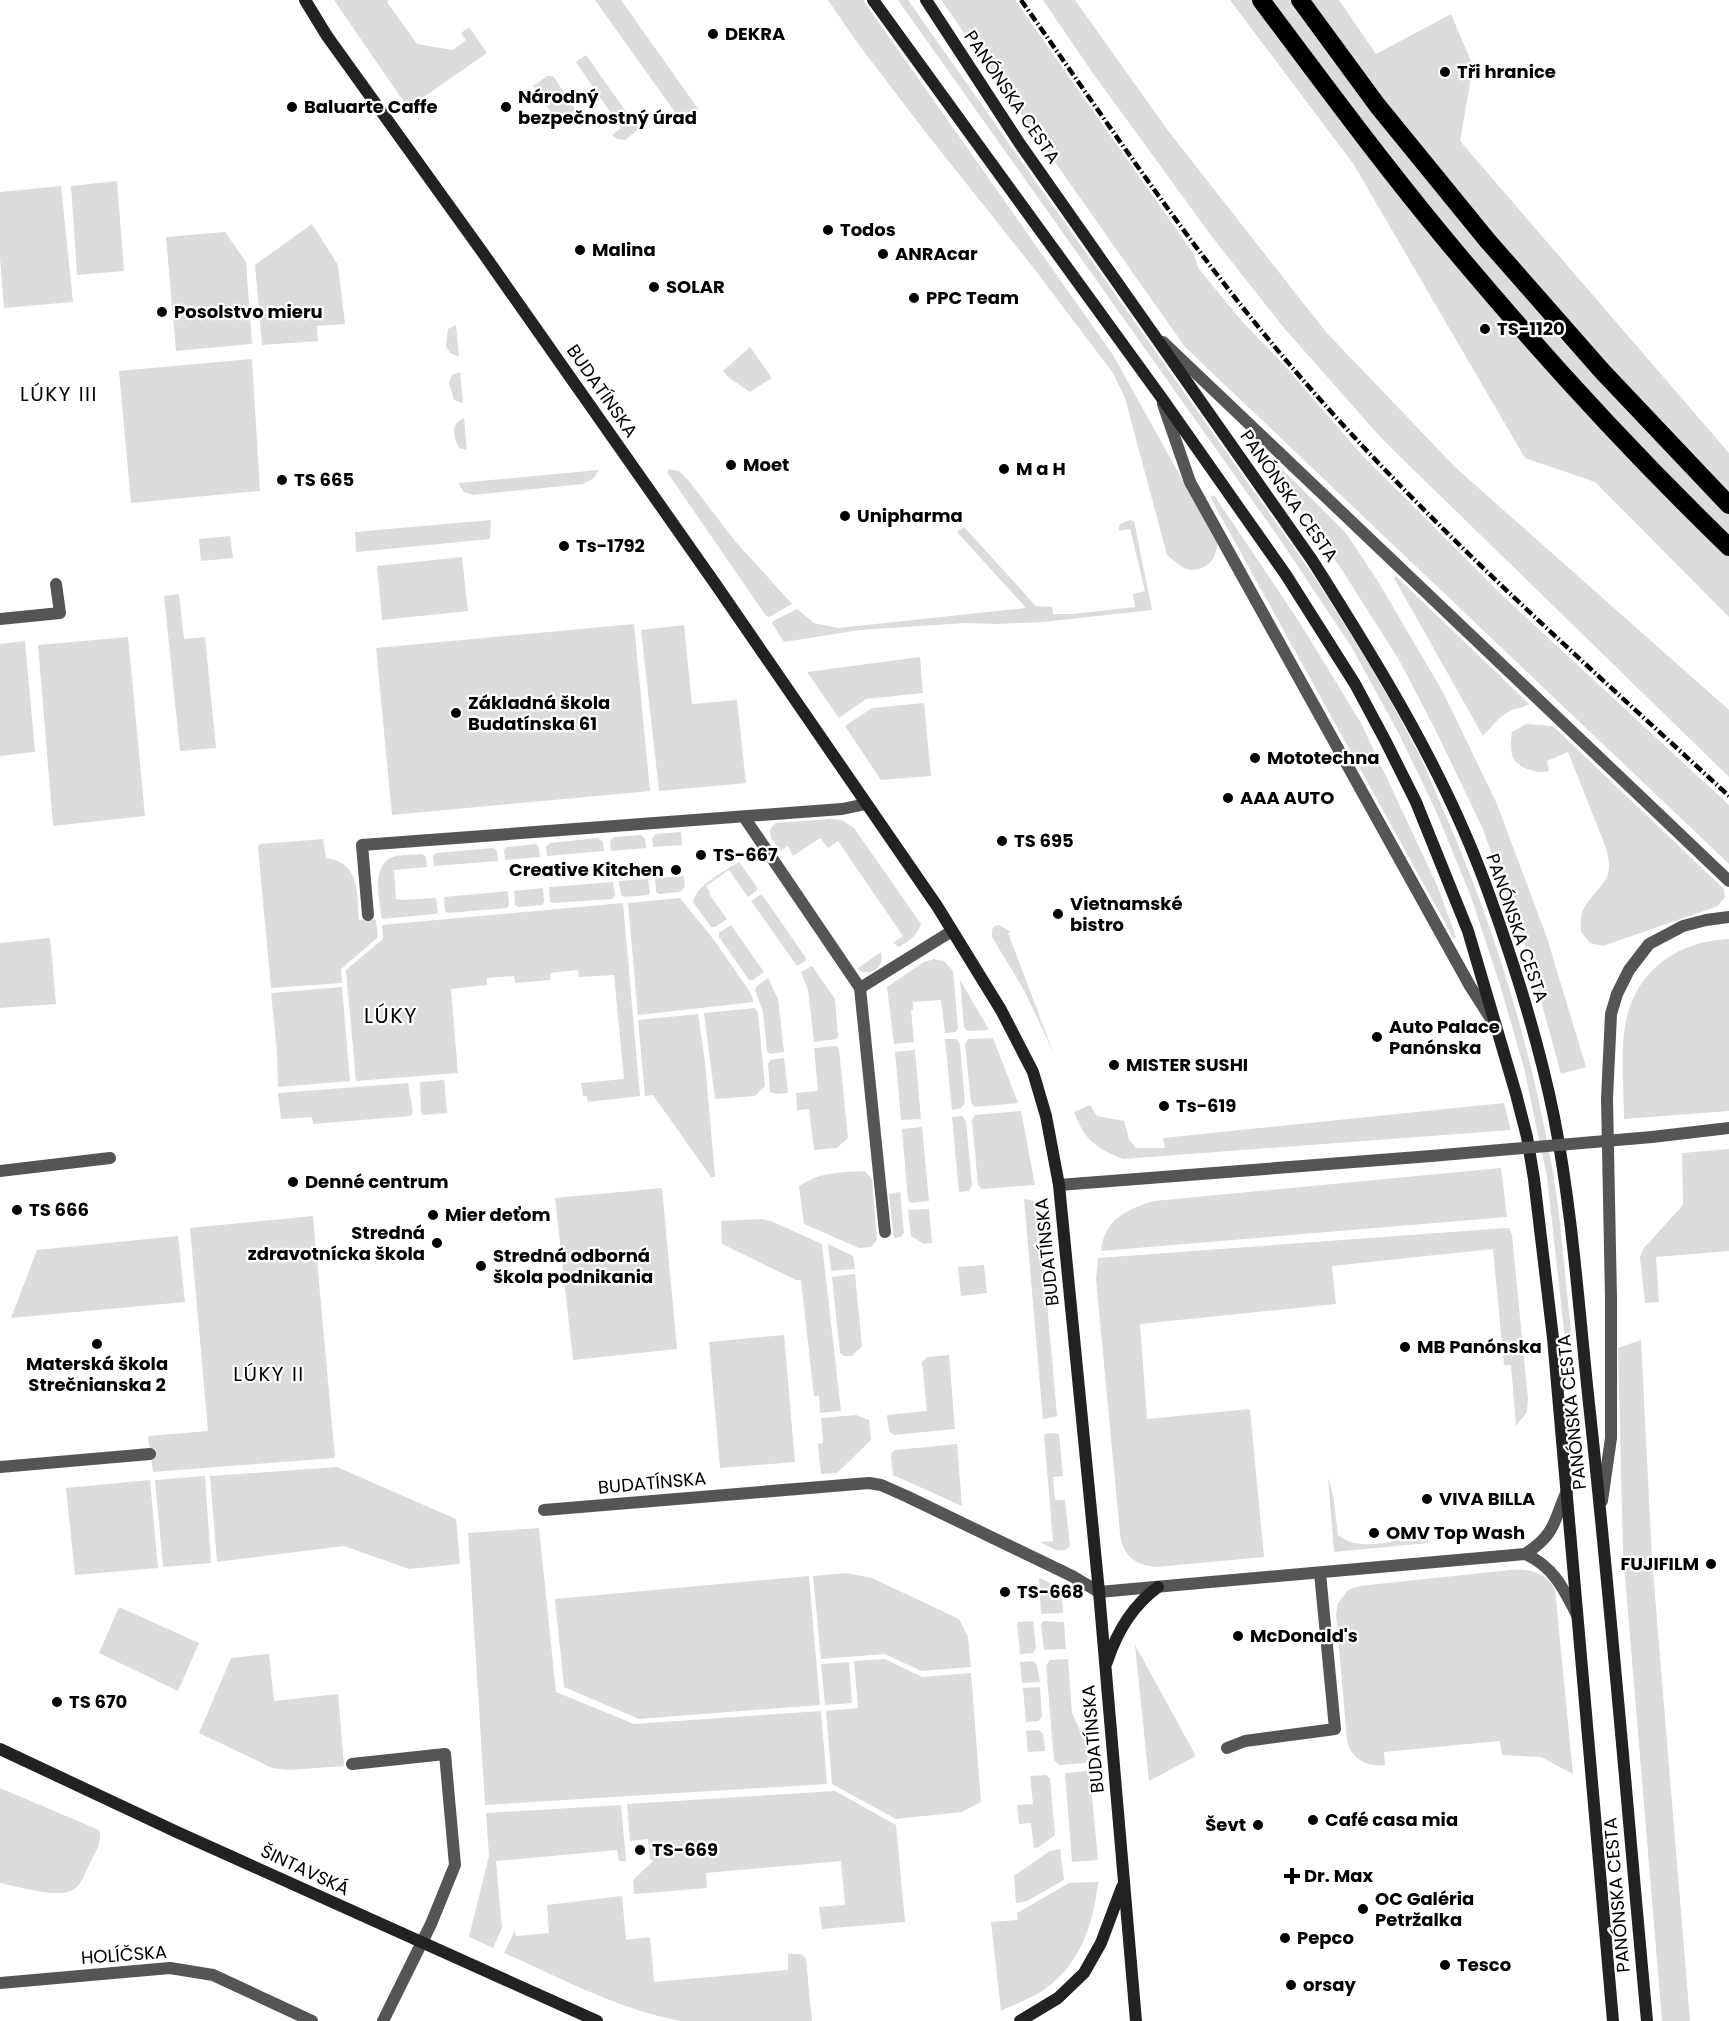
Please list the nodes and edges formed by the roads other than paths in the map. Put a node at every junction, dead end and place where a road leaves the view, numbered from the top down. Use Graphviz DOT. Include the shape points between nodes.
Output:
graph roads {
  1 [pos="305,0"];
  2 [pos="873,0"];
  3 [pos="926,0"];
  4 [pos="1262,0"];
  5 [pos="1300,0"];
  6 [pos="1154,333"];
  7 [pos="1161,397"];
  8 [pos="1729,505"];
  9 [pos="1729,547"];
  10 [pos="56,584"];
  11 [pos="0,619"];
  12 [pos="866,804"];
  13 [pos="744,817"];
  14 [pos="1729,881"];
  15 [pos="368,915"];
  16 [pos="1729,917"];
  17 [pos="952,931"];
  18 [pos="860,988"];
  19 [pos="1498,1030"];
  20 [pos="1729,1128"];
  21 [pos="110,1158"];
  22 [pos="0,1171"];
  23 [pos="1059,1185"];
  24 [pos="885,1232"];
  25 [pos="150,1454"];
  26 [pos="0,1467"];
  27 [pos="1567,1491"];
  28 [pos="1601,1508"];
  29 [pos="544,1510"];
  30 [pos="1525,1554"];
  31 [pos="1320,1573"];
  32 [pos="1158,1587"];
  33 [pos="1099,1592"];
  34 [pos="1577,1615"];
  35 [pos="1105,1669"];
  36 [pos="0,1749"];
  37 [pos="1227,1749"];
  38 [pos="352,1764"];
  39 [pos="1124,1884"];
  40 [pos="422,1943"];
  41 [pos="0,1983"];
  42 [pos="312,2021"];
  43 [pos="383,2021"];
  44 [pos="597,2021"];
  45 [pos="1020,2021"];
  46 [pos="1136,2021"];
  47 [pos="1613,2021"];
  48 [pos="1647,2021"];
  1 -- 12 [label="main road, BUDATÍNSKA"];
  2 -- 7 [label="main road, PANÓNSKA CESTA"];
  3 -- 6 [label="main road, PANÓNSKA CESTA" via="1020,144"];
  4 -- 9 [label="highway" via="1353,123 1461,258 1578,392"];
  5 -- 8 [label="highway" via="1377,105 1487,240 1602,371"];
  6 -- 14 [label="street"];
  6 -- 28 [label="main road, PANÓNSKA CESTA" via="1353,624 1436,773 1489,893 1517,978 1554,1117 1571,1229"];
  7 -- 19 [label="street, PANÓNSKA CESTA" via="1190,482"];
  7 -- 19 [label="main road, PANÓNSKA CESTA" via="1286,574 1385,740 1439,856 1468,931"];
  10 -- 11 [label="street" via="60,613"];
  12 -- 13 [label="street"];
  12 -- 17 [label="main road, BUDATÍNSKA"];
  13 -- 15 [label="street" via="362,845"];
  13 -- 18 [label="street"];
  16 -- 28 [label="street" via="1683,926 1649,944 1629,970 1611,1014 1607,1098 1611,1438"];
  17 -- 18 [label="street"];
  17 -- 23 [label="main road, BUDATÍNSKA" via="1013,1030 1033,1072"];
  18 -- 24 [label="street"];
  19 -- 27 [label="main road, PANÓNSKA CESTA" via="1527,1137 1534,1179"];
  20 -- 23 [label="street, bridge"];
  21 -- 22 [label="street"];
  23 -- 33 [label="main road, BUDATÍNSKA"];
  25 -- 26 [label="street"];
  27 -- 30 [label="street" via="1552,1529"];
  27 -- 34 [label="main road, PANÓNSKA CESTA"];
  28 -- 48 [label="main road, PANÓNSKA CESTA"];
  29 -- 33 [label="street, BUDATÍNSKA" via="869,1483 927,1506"];
  30 -- 31 [label="street"];
  30 -- 34 [label="street" via="1552,1572"];
  31 -- 32 [label="street"];
  31 -- 37 [label="street" via="1335,1729 1245,1741"];
  32 -- 33 [label="street"];
  32 -- 35 [label="main road" via="1136,1606 1121,1627"];
  33 -- 35 [label="main road, BUDATÍNSKA"];
  34 -- 47 [label="main road, PANÓNSKA CESTA"];
  35 -- 39 [label="main road, BUDATÍNSKA"];
  36 -- 40 [label="main road, ŠINTAVSKÁ"];
  38 -- 40 [label="street" via="446,1754 455,1865"];
  39 -- 45 [label="main road, BUDATÍNSKA" via="1101,1943 1084,1973 1058,1998"];
  39 -- 46 [label="main road, BUDATÍNSKA"];
  40 -- 43 [label="street"];
  40 -- 44 [label="main road, ŠINTAVSKÁ"];
  41 -- 42 [label="street, HOLÍČSKA" via="170,1968 213,1976"];
}
